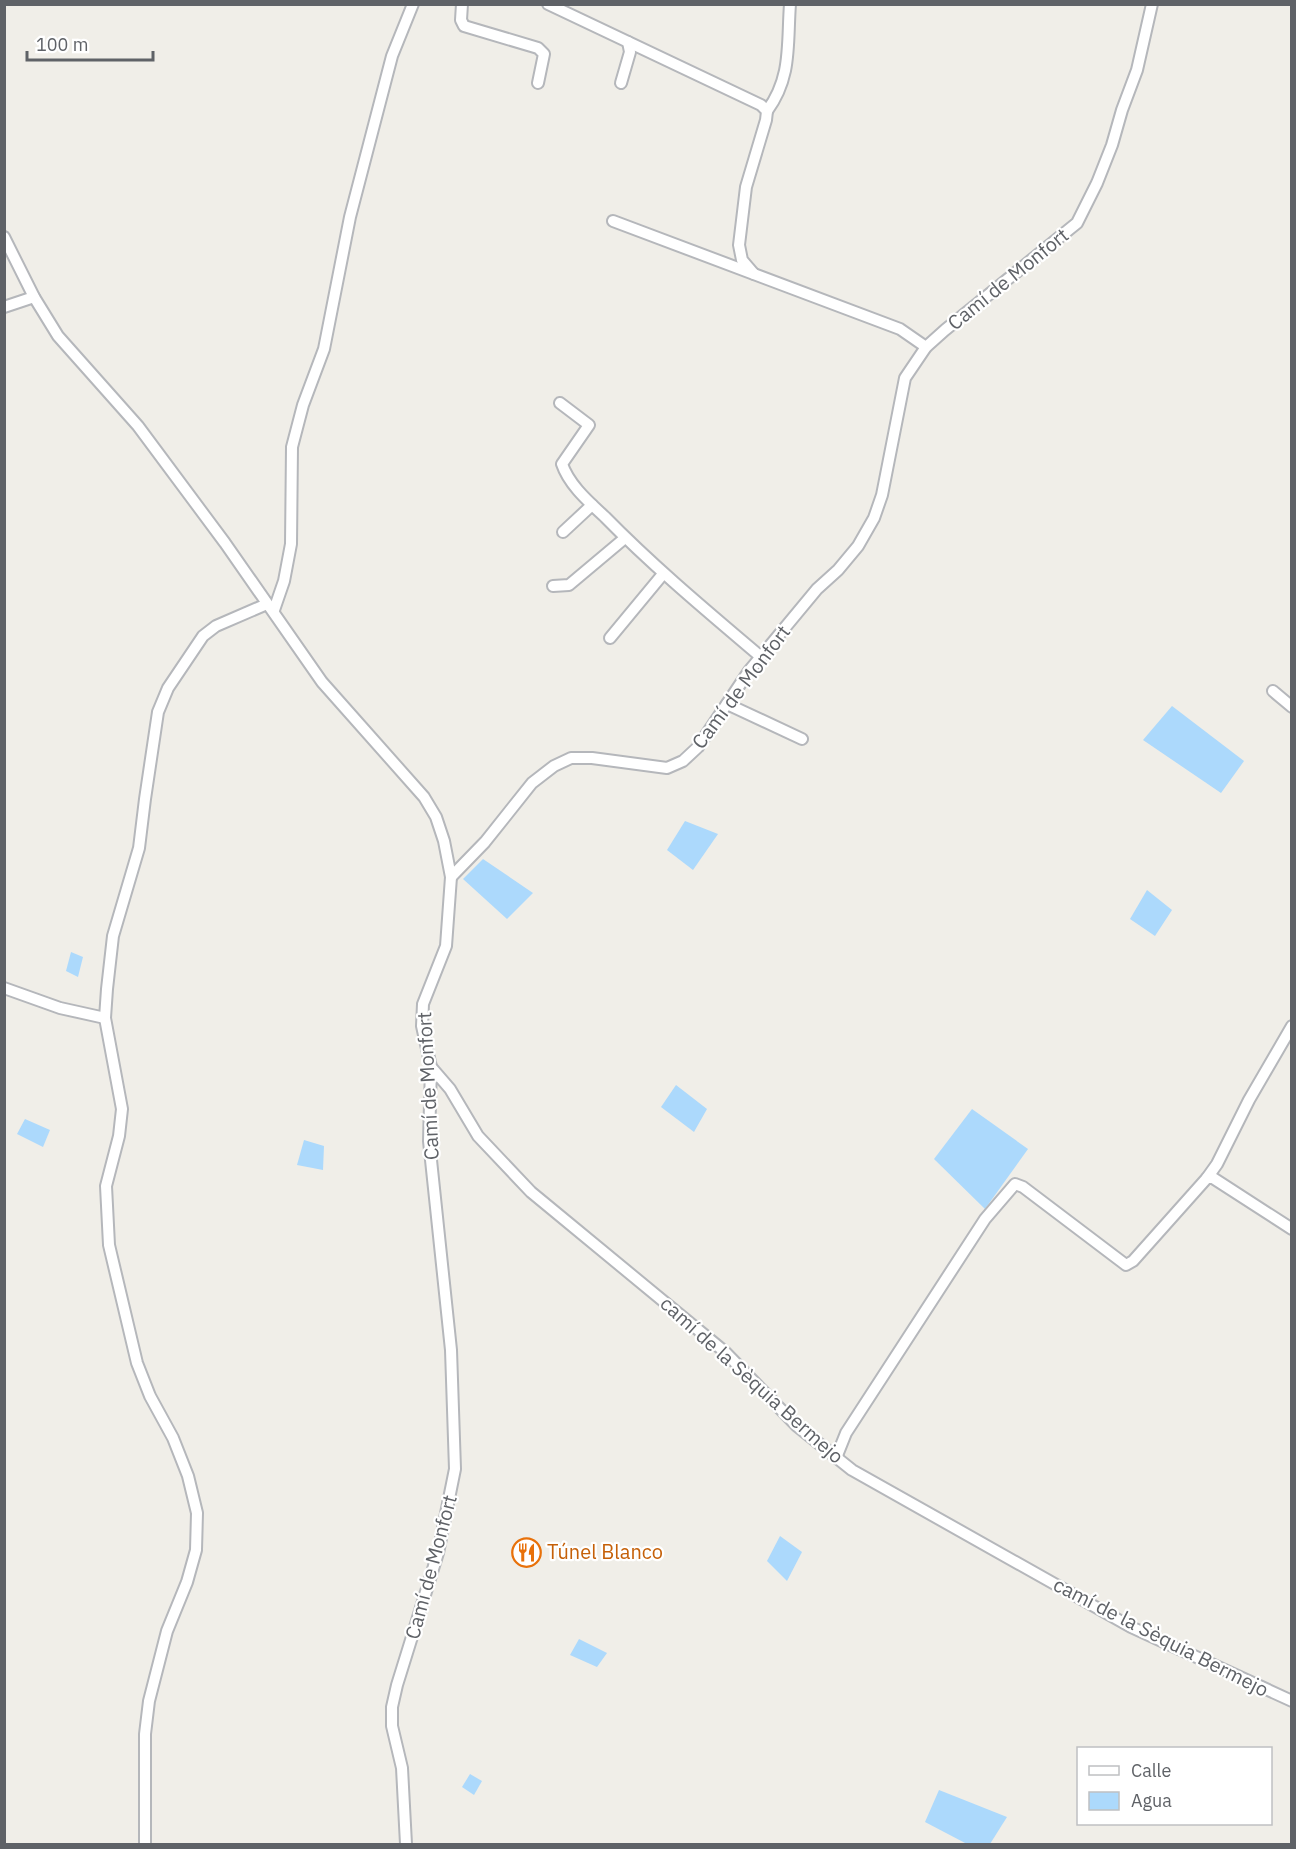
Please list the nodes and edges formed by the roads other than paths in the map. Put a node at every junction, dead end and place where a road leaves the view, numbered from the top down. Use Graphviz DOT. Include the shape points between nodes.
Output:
graph roads {
  1 [pos="413,4"];
  2 [pos="462,4"];
  3 [pos="548,4"];
  4 [pos="790,4"];
  5 [pos="1152,4"];
  6 [pos="628,42"];
  7 [pos="538,82"];
  8 [pos="621,83"];
  9 [pos="767,111"];
  10 [pos="612,221"];
  11 [pos="4,237"];
  12 [pos="754,274"];
  13 [pos="34,297"];
  14 [pos="4,307"];
  15 [pos="926,347"];
  16 [pos="560,403"];
  17 [pos="592,505"];
  18 [pos="563,532"];
  19 [pos="625,538"];
  20 [pos="663,574"];
  21 [pos="553,586"];
  22 [pos="270,607"];
  23 [pos="610,638"];
  24 [pos="761,657"];
  25 [pos="1273,691"];
  26 [pos="727,704"];
  27 [pos="1292,706"];
  28 [pos="802,739"];
  29 [pos="450,877"];
  30 [pos="4,988"];
  31 [pos="105,1018"];
  32 [pos="1292,1026"];
  33 [pos="431,1067"];
  34 [pos="1207,1178"];
  35 [pos="1292,1229"];
  36 [pos="836,1458"];
  37 [pos="1292,1701"];
  38 [pos="145,1845"];
  39 [pos="406,1845"];
  1 -- 22 [label="street" via="389,64 350,217 324,349 292,447 291,543 284,581"];
  2 -- 7 [label="street" via="464,26 538,48 544,54"];
  3 -- 6 [label="street"];
  4 -- 9 [label="street" via="785,76"];
  5 -- 15 [label="street, Camí de Monfort" via="1137,70 1112,145 1077,223"];
  6 -- 8 [label="street" via="630,52"];
  6 -- 9 [label="street"];
  9 -- 12 [label="street" via="746,187 739,245 742,260"];
  10 -- 12 [label="street"];
  11 -- 13 [label="street"];
  12 -- 15 [label="street" via="900,328"];
  13 -- 14 [label="street"];
  13 -- 22 [label="street" via="58,336 138,426"];
  15 -- 24 [label="street, Camí de Monfort" via="905,378 888,470 874,518 858,546"];
  16 -- 17 [label="street" via="589,425 562,464 565,475"];
  17 -- 18 [label="street"];
  17 -- 19 [label="street"];
  19 -- 20 [label="street"];
  19 -- 21 [label="street" via="568,585"];
  20 -- 23 [label="street"];
  20 -- 24 [label="street"];
  22 -- 29 [label="street" via="341,706 424,797 439,825"];
  22 -- 31 [label="street" via="216,626 203,636 168,688 158,712 139,848 113,936"];
  24 -- 26 [label="street, Camí de Monfort"];
  25 -- 27 [label="street"];
  26 -- 28 [label="street"];
  26 -- 29 [label="street, Camí de Monfort" via="698,747 683,761 667,768 571,758 554,766 532,783 485,842"];
  29 -- 33 [label="street, Camí de Monfort" via="446,946 423,1004 422,1026"];
  30 -- 31 [label="street" via="60,1008"];
  31 -- 38 [label="street" via="122,1109 106,1186 109,1245 137,1363 173,1438 197,1513 196,1550 167,1631 149,1701 145,1734"];
  32 -- 34 [label="street"];
  33 -- 36 [label="street, camí de la Sèquia Bermejo" via="450,1089 478,1136 531,1192 726,1352 797,1426"];
  33 -- 39 [label="street, Camí de Monfort" via="429,1140 451,1350 455,1469 438,1553 392,1707 404,1787"];
  34 -- 35 [label="street" via="1213,1178"];
  34 -- 36 [label="street" via="1126,1265 1015,1184 985,1219 858,1413"];
  36 -- 37 [label="street, camí de la Sèquia Bermejo" via="1131,1627"];
}
